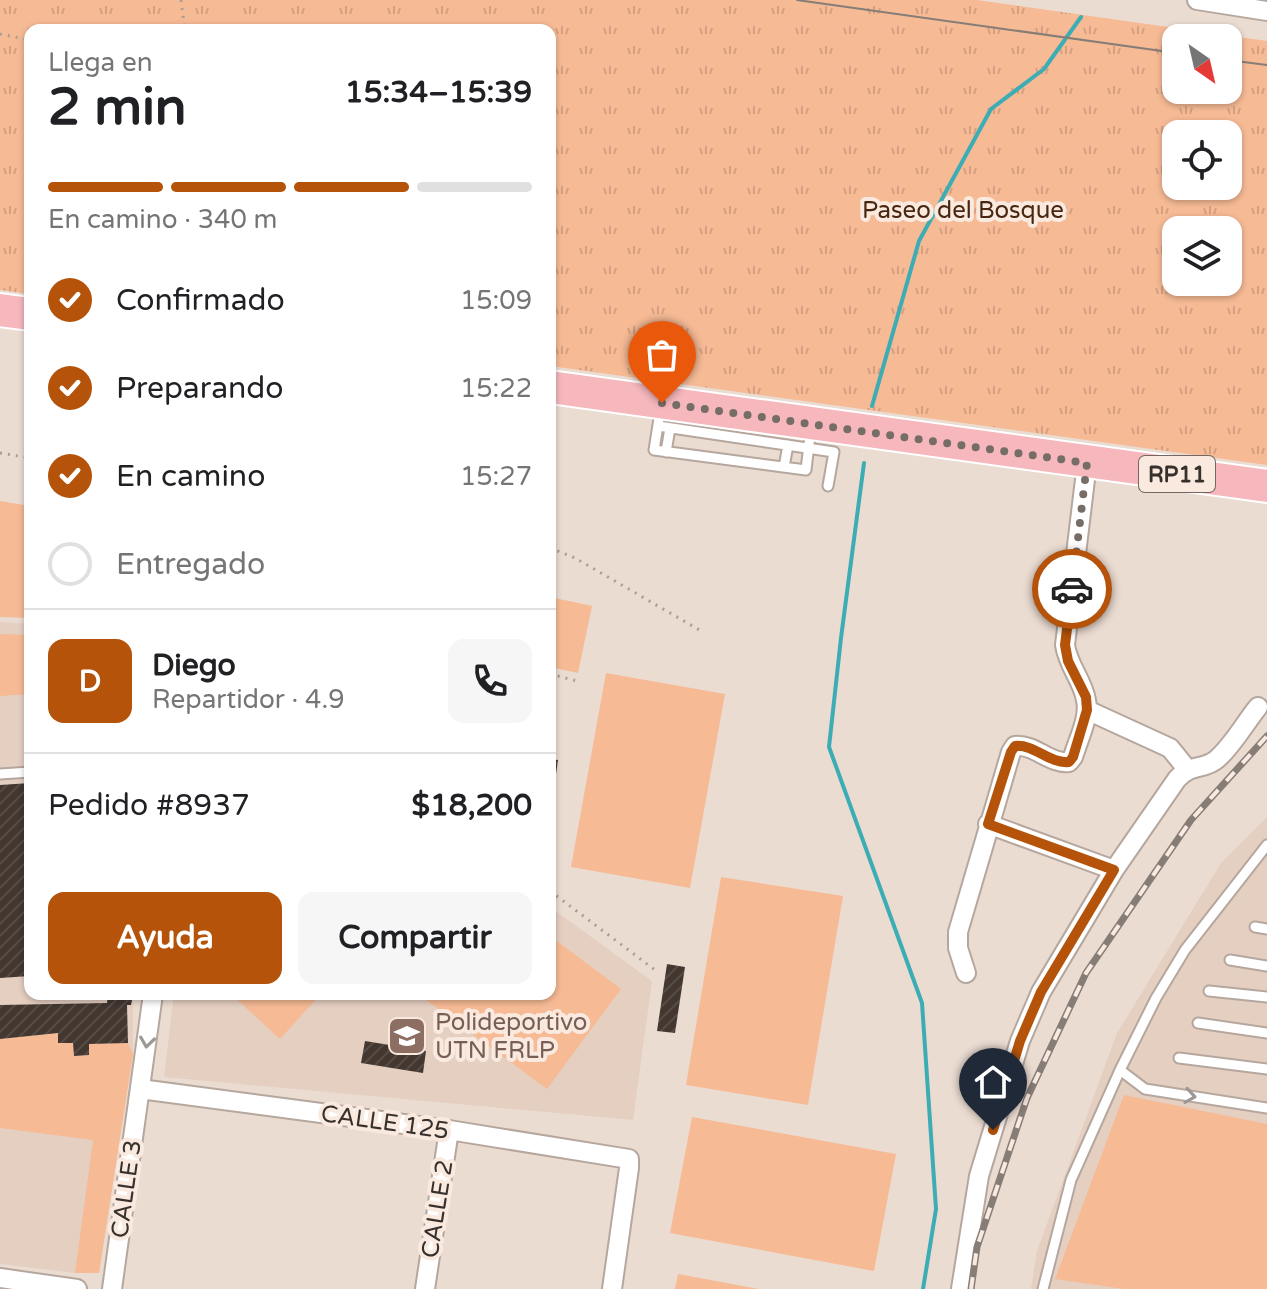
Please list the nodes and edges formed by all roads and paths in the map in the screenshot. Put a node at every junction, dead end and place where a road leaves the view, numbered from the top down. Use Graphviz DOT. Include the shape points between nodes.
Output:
graph roads {
  1 [pos="181,0"];
  2 [pos="1197,0"];
  3 [pos="1267,11"];
  4 [pos="184,24"];
  5 [pos="0,34"];
  6 [pos="24,39"];
  7 [pos="0,310"];
  8 [pos="24,313"];
  9 [pos="556,389"];
  10 [pos="663,419"];
  11 [pos="810,436"];
  12 [pos="788,445"];
  13 [pos="0,453"];
  14 [pos="24,457"];
  15 [pos="1087,463"];
  16 [pos="784,467"];
  17 [pos="828,486"];
  18 [pos="1267,486"];
  19 [pos="556,550"];
  20 [pos="703,632"];
  21 [pos="556,676"];
  22 [pos="577,681"];
  23 [pos="1258,707"];
  24 [pos="1087,710"];
  25 [pos="1187,769"];
  26 [pos="24,772"];
  27 [pos="0,774"];
  28 [pos="988,824"];
  29 [pos="1267,845"];
  30 [pos="1114,870"];
  31 [pos="556,896"];
  32 [pos="1255,927"];
  33 [pos="1267,929"];
  34 [pos="1230,960"];
  35 [pos="1267,966"];
  36 [pos="655,970"];
  37 [pos="966,973"];
  38 [pos="1209,991"];
  39 [pos="1267,997"];
  40 [pos="152,1000"];
  41 [pos="1198,1023"];
  42 [pos="1267,1033"];
  43 [pos="1179,1058"];
  44 [pos="1267,1069"];
  45 [pos="1120,1070"];
  46 [pos="140,1089"];
  47 [pos="1267,1108"];
  48 [pos="449,1130"];
  49 [pos="0,1278"];
  50 [pos="77,1289"];
  51 [pos="112,1289"];
  52 [pos="425,1289"];
  53 [pos="612,1289"];
  54 [pos="961,1289"];
  55 [pos="1043,1289"];
  1 -- 4 [label="path"];
  2 -- 3 [label="street"];
  5 -- 6 [label="path"];
  7 -- 8 [label="highway"];
  9 -- 10 [label="highway, RP11"];
  10 -- 11 [label="highway, RP11"];
  10 -- 12 [label="lane"];
  10 -- 16 [label="lane" via="666,452"];
  11 -- 12 [label="lane"];
  11 -- 15 [label="highway, RP11"];
  11 -- 16 [label="lane" via="806,470"];
  11 -- 17 [label="lane" via="834,452"];
  12 -- 16 [label="lane"];
  13 -- 14 [label="path"];
  15 -- 18 [label="highway, RP11"];
  15 -- 24 [label="street" via="1065,645"];
  19 -- 20 [label="path"];
  21 -- 22 [label="path"];
  23 -- 25 [label="street" via="1219,758"];
  24 -- 25 [label="street" via="1170,748"];
  24 -- 28 [label="street" via="1069,762 1015,746"];
  25 -- 30 [label="street"];
  26 -- 27 [label="lane"];
  28 -- 30 [label="street"];
  28 -- 37 [label="street" via="958,932"];
  29 -- 45 [label="lane" via="1185,950"];
  30 -- 54 [label="street" via="1041,992 1020,1041 979,1176"];
  31 -- 36 [label="path"];
  32 -- 33 [label="lane"];
  34 -- 35 [label="lane"];
  38 -- 39 [label="lane"];
  40 -- 46 [label="street, CALLE 3, one-way"];
  41 -- 42 [label="lane"];
  43 -- 44 [label="lane"];
  45 -- 47 [label="lane, one-way" via="1145,1089"];
  45 -- 55 [label="lane" via="1071,1180"];
  46 -- 48 [label="street, CALLE 125"];
  46 -- 51 [label="street, CALLE 3"];
  48 -- 52 [label="street, CALLE 2"];
  48 -- 53 [label="street, CALLE 125" via="629,1159"];
  49 -- 50 [label="street"];
}
